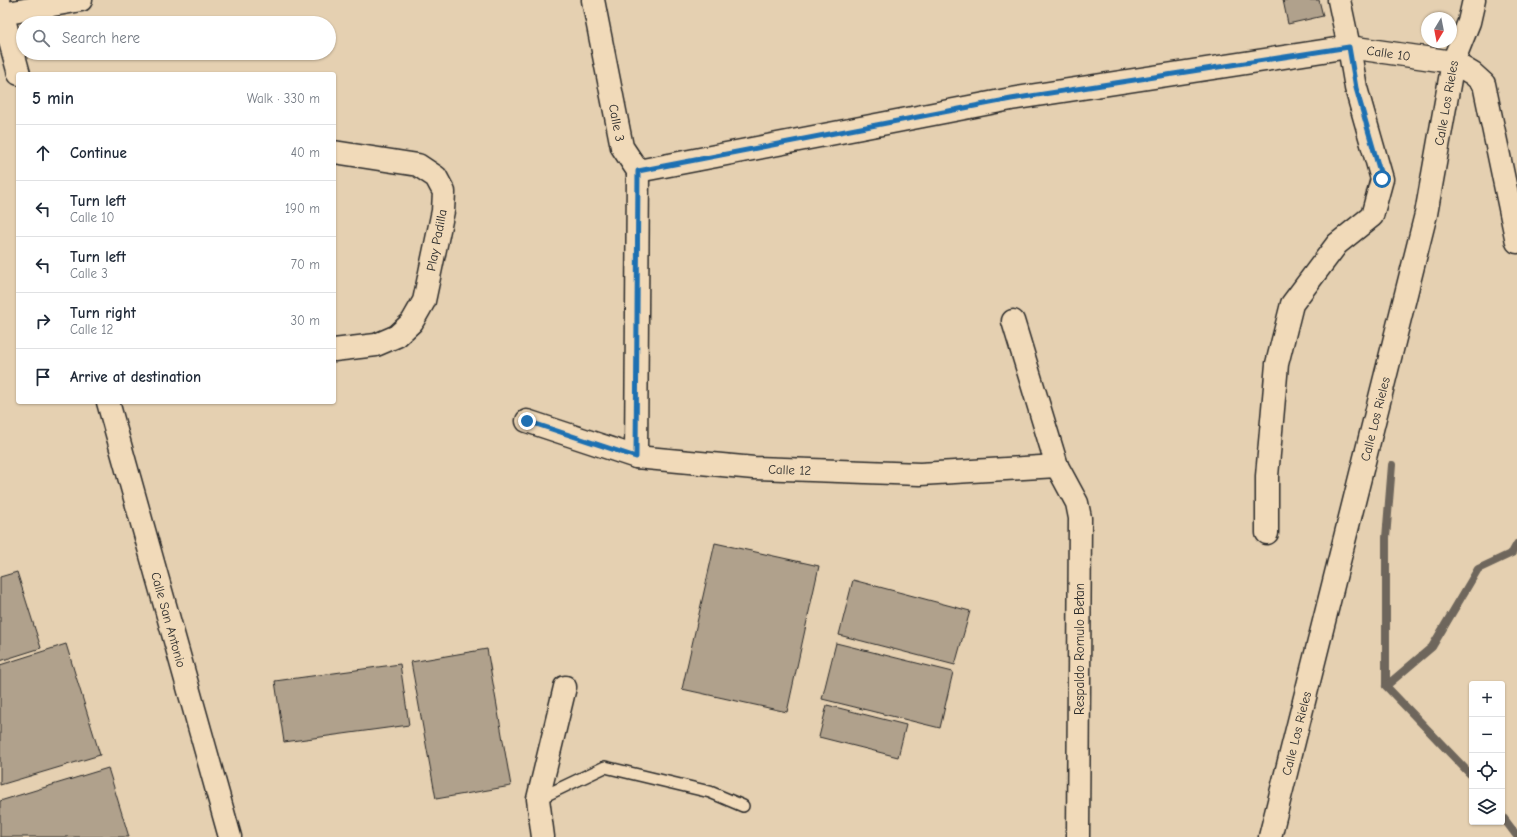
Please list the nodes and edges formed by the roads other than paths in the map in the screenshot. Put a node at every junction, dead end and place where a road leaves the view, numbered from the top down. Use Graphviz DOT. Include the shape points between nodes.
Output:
graph roads {
  1 [pos="81,0"];
  2 [pos="593,0"];
  3 [pos="1339,0"];
  4 [pos="1474,0"];
  5 [pos="1,9"];
  6 [pos="1349,47"];
  7 [pos="1453,62"];
  8 [pos="18,72"];
  9 [pos="336,152"];
  10 [pos="638,171"];
  11 [pos="1517,242"];
  12 [pos="1013,321"];
  13 [pos="336,350"];
  14 [pos="109,404"];
  15 [pos="527,421"];
  16 [pos="636,457"];
  17 [pos="1057,466"];
  18 [pos="1267,533"];
  19 [pos="565,687"];
  20 [pos="538,799"];
  21 [pos="743,806"];
  22 [pos="230,837"];
  23 [pos="543,837"];
  24 [pos="1078,837"];
  25 [pos="1270,837"];
  1 -- 5 [label="street"];
  2 -- 10 [label="street, Calle 3" via="622,146"];
  3 -- 6 [label="street"];
  4 -- 7 [label="street, Calle Los Rieles" via="1469,22"];
  5 -- 8 [label="street"];
  6 -- 7 [label="street, Calle 10"];
  6 -- 10 [label="street, Calle 10" via="1011,99"];
  6 -- 18 [label="street" via="1356,88 1382,179 1372,216 1337,244 1292,304 1277,364 1267,476"];
  7 -- 11 [label="street" via="1484,84"];
  7 -- 25 [label="street, Calle Los Rieles" via="1426,214"];
  9 -- 13 [label="street, Play Padilla" via="418,165 436,177 444,192 443,211 424,301 412,322 397,336 376,344"];
  10 -- 16 [label="street"];
  12 -- 17 [label="street, Respaldo Romulo Betan"];
  14 -- 22 [label="street, Calle San Antonio"];
  15 -- 16 [label="street, Calle 12"];
  16 -- 17 [label="street, Calle 12" via="754,468 920,474"];
  17 -- 24 [label="street, Respaldo Romulo Betan" via="1077,503 1080,518"];
  19 -- 20 [label="street"];
  20 -- 21 [label="lane" via="605,767 710,792"];
  20 -- 23 [label="street"];
}
